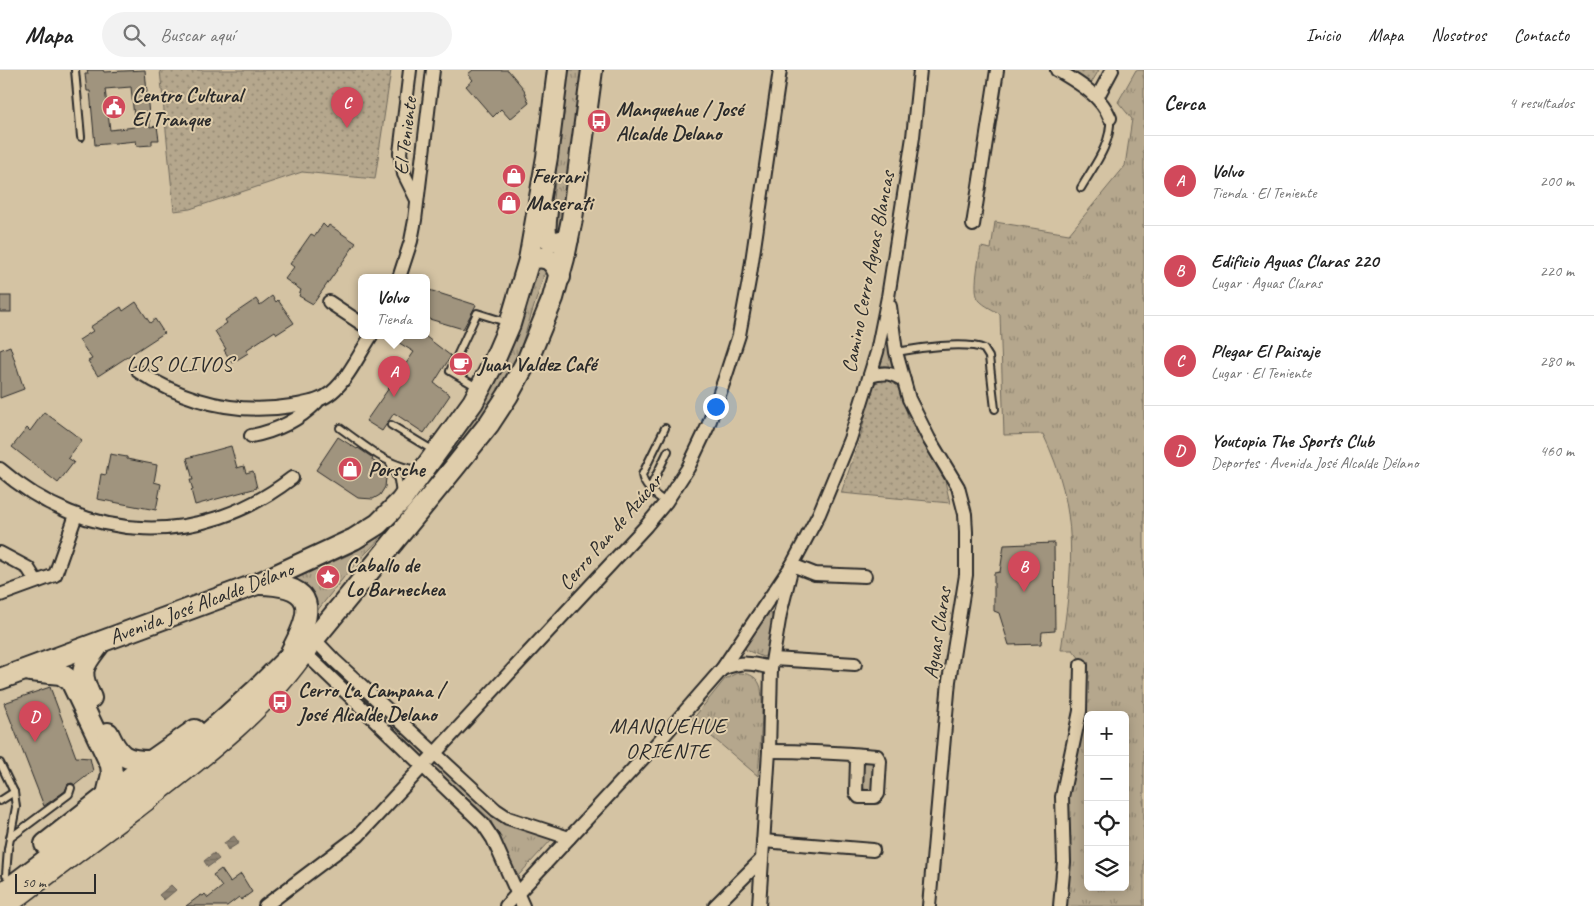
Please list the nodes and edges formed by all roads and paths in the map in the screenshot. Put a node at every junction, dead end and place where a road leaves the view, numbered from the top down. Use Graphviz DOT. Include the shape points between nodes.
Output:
graph roads {
  1 [pos="75,70"];
  2 [pos="558,70"];
  3 [pos="592,70"];
  4 [pos="780,70"];
  5 [pos="920,70"];
  6 [pos="997,70"];
  7 [pos="1057,70"];
  8 [pos="1112,70"];
  9 [pos="409,73"];
  10 [pos="432,74"];
  11 [pos="1097,98"];
  12 [pos="1110,118"];
  13 [pos="81,137"];
  14 [pos="546,157"];
  15 [pos="1081,188"];
  16 [pos="417,200"];
  17 [pos="973,225"];
  18 [pos="568,239"];
  19 [pos="529,260"];
  20 [pos="400,274"];
  21 [pos="560,277"];
  22 [pos="888,296"];
  23 [pos="329,302"];
  24 [pos="358,321"];
  25 [pos="510,324"];
  26 [pos="369,339"];
  27 [pos="896,352"];
  28 [pos="139,372"];
  29 [pos="870,376"];
  30 [pos="904,381"];
  31 [pos="480,389"];
  32 [pos="318,400"];
  33 [pos="995,409"];
  34 [pos="392,425"];
  35 [pos="340,428"];
  36 [pos="665,428"];
  37 [pos="251,436"];
  38 [pos="668,451"];
  39 [pos="437,453"];
  40 [pos="390,462"];
  41 [pos="0,468"];
  42 [pos="424,470"];
  43 [pos="292,478"];
  44 [pos="650,488"];
  45 [pos="401,501"];
  46 [pos="666,502"];
  47 [pos="76,515"];
  48 [pos="0,554"];
  49 [pos="792,565"];
  50 [pos="865,576"];
  51 [pos="36,581"];
  52 [pos="257,584"];
  53 [pos="0,595"];
  54 [pos="764,608"];
  55 [pos="780,614"];
  56 [pos="101,642"];
  57 [pos="739,644"];
  58 [pos="302,650"];
  59 [pos="744,663"];
  60 [pos="772,663"];
  61 [pos="855,664"];
  62 [pos="1081,665"];
  63 [pos="722,669"];
  64 [pos="24,670"];
  65 [pos="0,679"];
  66 [pos="255,691"];
  67 [pos="769,750"];
  68 [pos="435,753"];
  69 [pos="851,754"];
  70 [pos="152,761"];
  71 [pos="0,763"];
  72 [pos="423,766"];
  73 [pos="71,788"];
  74 [pos="14,792"];
  75 [pos="107,795"];
  76 [pos="0,801"];
  77 [pos="10,838"];
  78 [pos="569,838"];
  79 [pos="763,841"];
  80 [pos="873,850"];
  81 [pos="762,859"];
  82 [pos="4,888"];
  83 [pos="518,894"];
  84 [pos="265,906"];
  85 [pos="506,906"];
  86 [pos="523,906"];
  87 [pos="715,906"];
  88 [pos="759,906"];
  89 [pos="929,906"];
  90 [pos="1060,906"];
  1 -- 13 [label="lane"];
  2 -- 14 [label="main road, Avenida José Alcalde Délano"];
  3 -- 18 [label="main road"];
  4 -- 46 [label="street, Cerro Pan de Azúcar" via="738,335 708,426 688,468"];
  5 -- 22 [label="street, Camino Cerro Aguas Blancas"];
  6 -- 17 [label="street"];
  7 -- 11 [label="street"];
  8 -- 11 [label="street"];
  9 -- 10 [label="street, El Teniente"];
  9 -- 16 [label="street, El Teniente" via="400,153 404,174"];
  10 -- 16 [label="street, El Teniente"];
  11 -- 12 [label="street"];
  12 -- 15 [label="lane" via="1108,141"];
  14 -- 18 [label="main road" via="553,164 545,234 554,242"];
  14 -- 19 [label="main road, Avenida José Alcalde Délano"];
  16 -- 20 [label="street, El Teniente"];
  18 -- 21 [label="main road"];
  19 -- 21 [label="main road" via="548,258"];
  19 -- 25 [label="main road, Avenida José Alcalde Délano"];
  21 -- 58 [label="main road" via="531,352 499,409"];
  22 -- 27 [label="street, Aguas Claras"];
  22 -- 29 [label="street, Camino Cerro Aguas Blancas"];
  23 -- 24 [label="street"];
  25 -- 31 [label="main road, Avenida José Alcalde Délano"];
  25 -- 31 [label="lane" via="477,314 450,371"];
  26 -- 32 [label="street" via="339,385"];
  27 -- 30 [label="street, Aguas Claras"];
  27 -- 33 [label="lane" via="973,346 984,349 989,357"];
  28 -- 32 [label="street" via="177,393 219,406 274,409"];
  29 -- 30 [label="street" via="887,373"];
  29 -- 49 [label="street, Camino Cerro Aguas Blancas" via="842,462"];
  30 -- 89 [label="street, Aguas Claras" via="918,419 958,487 966,532 966,575 940,762"];
  31 -- 39 [label="main road, Avenida José Alcalde Délano"];
  32 -- 37 [label="street" via="288,424"];
  34 -- 39 [label="lane"];
  35 -- 40 [label="lane"];
  36 -- 44 [label="lane" via="643,472 643,479"];
  38 -- 44 [label="lane"];
  39 -- 42 [label="main road, Avenida José Alcalde Délano"];
  40 -- 42 [label="lane" via="402,468"];
  40 -- 45 [label="lane" via="399,484"];
  41 -- 47 [label="street" via="41,499"];
  42 -- 45 [label="main road, Avenida José Alcalde Délano"];
  43 -- 47 [label="street" via="246,508 195,525 144,529"];
  44 -- 46 [label="lane"];
  45 -- 52 [label="main road, Avenida José Alcalde Délano" via="378,524 354,539"];
  46 -- 68 [label="street, Cerro Pan de Azúcar"];
  47 -- 51 [label="street" via="57,570 51,577"];
  48 -- 51 [label="street" via="28,568"];
  49 -- 50 [label="street" via="815,574"];
  49 -- 54 [label="street, Camino Cerro Aguas Blancas"];
  49 -- 55 [label="street"];
  51 -- 53 [label="street"];
  52 -- 56 [label="main road, Avenida José Alcalde Délano"];
  52 -- 58 [label="main road" via="292,589 300,595 306,616"];
  54 -- 55 [label="street" via="773,606"];
  54 -- 57 [label="street, Camino Cerro Aguas Blancas"];
  55 -- 60 [label="street"];
  56 -- 64 [label="main road, Avenida José Alcalde Délano"];
  56 -- 70 [label="main road" via="84,665 83,682 116,749 126,757"];
  57 -- 59 [label="street"];
  57 -- 63 [label="street, Camino Cerro Aguas Blancas"];
  58 -- 66 [label="main road"];
  58 -- 68 [label="street" via="334,660"];
  58 -- 72 [label="street"];
  58 -- 82 [label="main road" via="271,693 248,717 179,776"];
  59 -- 60 [label="street"];
  59 -- 63 [label="street"];
  60 -- 61 [label="street"];
  60 -- 67 [label="street"];
  62 -- 90 [label="street" via="1079,716 1062,797 1064,862"];
  63 -- 78 [label="street, Camino Cerro Aguas Blancas"];
  64 -- 65 [label="main road, Avenida José Alcalde Délano"];
  64 -- 75 [label="main road" via="61,674 71,682 111,765"];
  66 -- 70 [label="main road"];
  66 -- 82 [label="main road" via="177,760"];
  67 -- 69 [label="street"];
  67 -- 79 [label="street"];
  68 -- 72 [label="street, Cerro Pan de Azúcar"];
  68 -- 78 [label="street" via="508,818"];
  70 -- 75 [label="main road"];
  71 -- 74 [label="lane"];
  72 -- 83 [label="street" via="488,830"];
  72 -- 84 [label="street, Cerro Pan de Azúcar" via="358,836"];
  73 -- 77 [label="lane" via="69,794"];
  74 -- 76 [label="lane"];
  74 -- 77 [label="lane" via="16,807"];
  75 -- 82 [label="main road"];
  77 -- 82 [label="lane"];
  78 -- 83 [label="street, Camino Cerro Aguas Blancas"];
  79 -- 80 [label="street"];
  79 -- 81 [label="street"];
  81 -- 87 [label="street"];
  81 -- 88 [label="street"];
  83 -- 85 [label="street, Camino Cerro Aguas Blancas"];
  83 -- 86 [label="street"];
}
